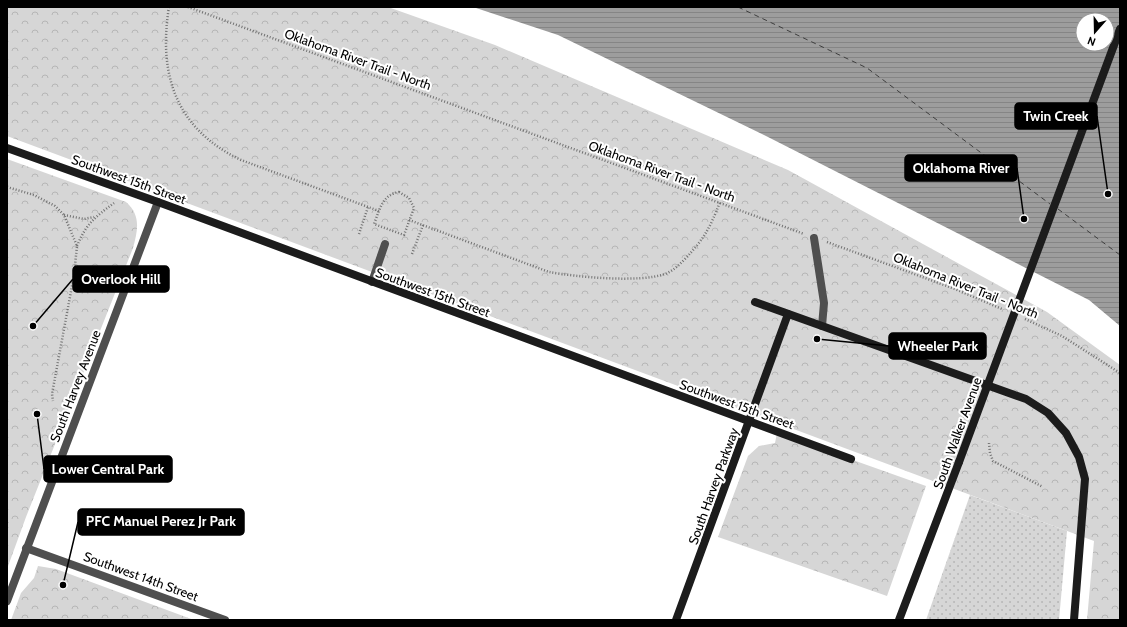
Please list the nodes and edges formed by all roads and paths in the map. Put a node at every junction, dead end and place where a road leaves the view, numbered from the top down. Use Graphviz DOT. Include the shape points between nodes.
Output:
graph roads {
  1 [pos="169,7"];
  2 [pos="188,7"];
  3 [pos="1120,29"];
  4 [pos="7,148"];
  5 [pos="7,188"];
  6 [pos="158,202"];
  7 [pos="720,202"];
  8 [pos="114,203"];
  9 [pos="368,207"];
  10 [pos="379,211"];
  11 [pos="64,215"];
  12 [pos="95,217"];
  13 [pos="409,220"];
  14 [pos="423,225"];
  15 [pos="359,234"];
  16 [pos="814,238"];
  17 [pos="385,244"];
  18 [pos="77,246"];
  19 [pos="412,254"];
  20 [pos="372,282"];
  21 [pos="755,302"];
  22 [pos="1003,309"];
  23 [pos="788,314"];
  24 [pos="1023,318"];
  25 [pos="822,326"];
  26 [pos="1120,372"];
  27 [pos="53,401"];
  28 [pos="749,422"];
  29 [pos="989,443"];
  30 [pos="851,459"];
  31 [pos="1043,487"];
  32 [pos="26,548"];
  33 [pos="7,601"];
  34 [pos="225,620"];
  35 [pos="676,620"];
  36 [pos="899,620"];
  37 [pos="1074,620"];
  1 -- 9 [label="path" via="165,51 169,78 181,107 197,129 220,149 237,158"];
  2 -- 7 [label="path, Oklahoma River Trail - North"];
  3 -- 36 [label="street, South Walker Avenue, bridge"];
  4 -- 6 [label="street, Southwest 15th Street"];
  5 -- 11 [label="path" via="34,195 55,206"];
  6 -- 20 [label="street, Southwest 15th Street"];
  6 -- 32 [label="street, South Harvey Avenue"];
  7 -- 14 [label="path" via="700,244 673,270 655,276 599,277 549,272"];
  7 -- 16 [label="path, Oklahoma River Trail - North"];
  8 -- 12 [label="path"];
  9 -- 10 [label="path"];
  9 -- 15 [label="path"];
  10 -- 13 [label="path" via="374,224 404,235"];
  10 -- 13 [label="path" via="385,198 391,193 399,192 412,202 414,208"];
  11 -- 12 [label="path" via="84,219"];
  11 -- 18 [label="path"];
  12 -- 18 [label="path" via="84,230"];
  13 -- 14 [label="path"];
  14 -- 19 [label="path"];
  16 -- 22 [label="path, Oklahoma River Trail - North"];
  16 -- 25 [label="street" via="824,303"];
  17 -- 20 [label="street"];
  18 -- 27 [label="path" via="52,394"];
  20 -- 28 [label="street, Southwest 15th Street"];
  21 -- 23 [label="street"];
  23 -- 25 [label="street"];
  23 -- 28 [label="street, South Harvey Parkway"];
  24 -- 26 [label="path, Oklahoma River Trail - North" via="1062,336"];
  25 -- 37 [label="street" via="1026,399 1048,413 1066,433 1079,457 1084,479"];
  28 -- 30 [label="street, Southwest 15th Street"];
  28 -- 35 [label="street, South Harvey Parkway"];
  29 -- 31 [label="path" via="994,461"];
  32 -- 33 [label="street, South Harvey Avenue"];
  32 -- 34 [label="street, Southwest 14th Street"];
}
